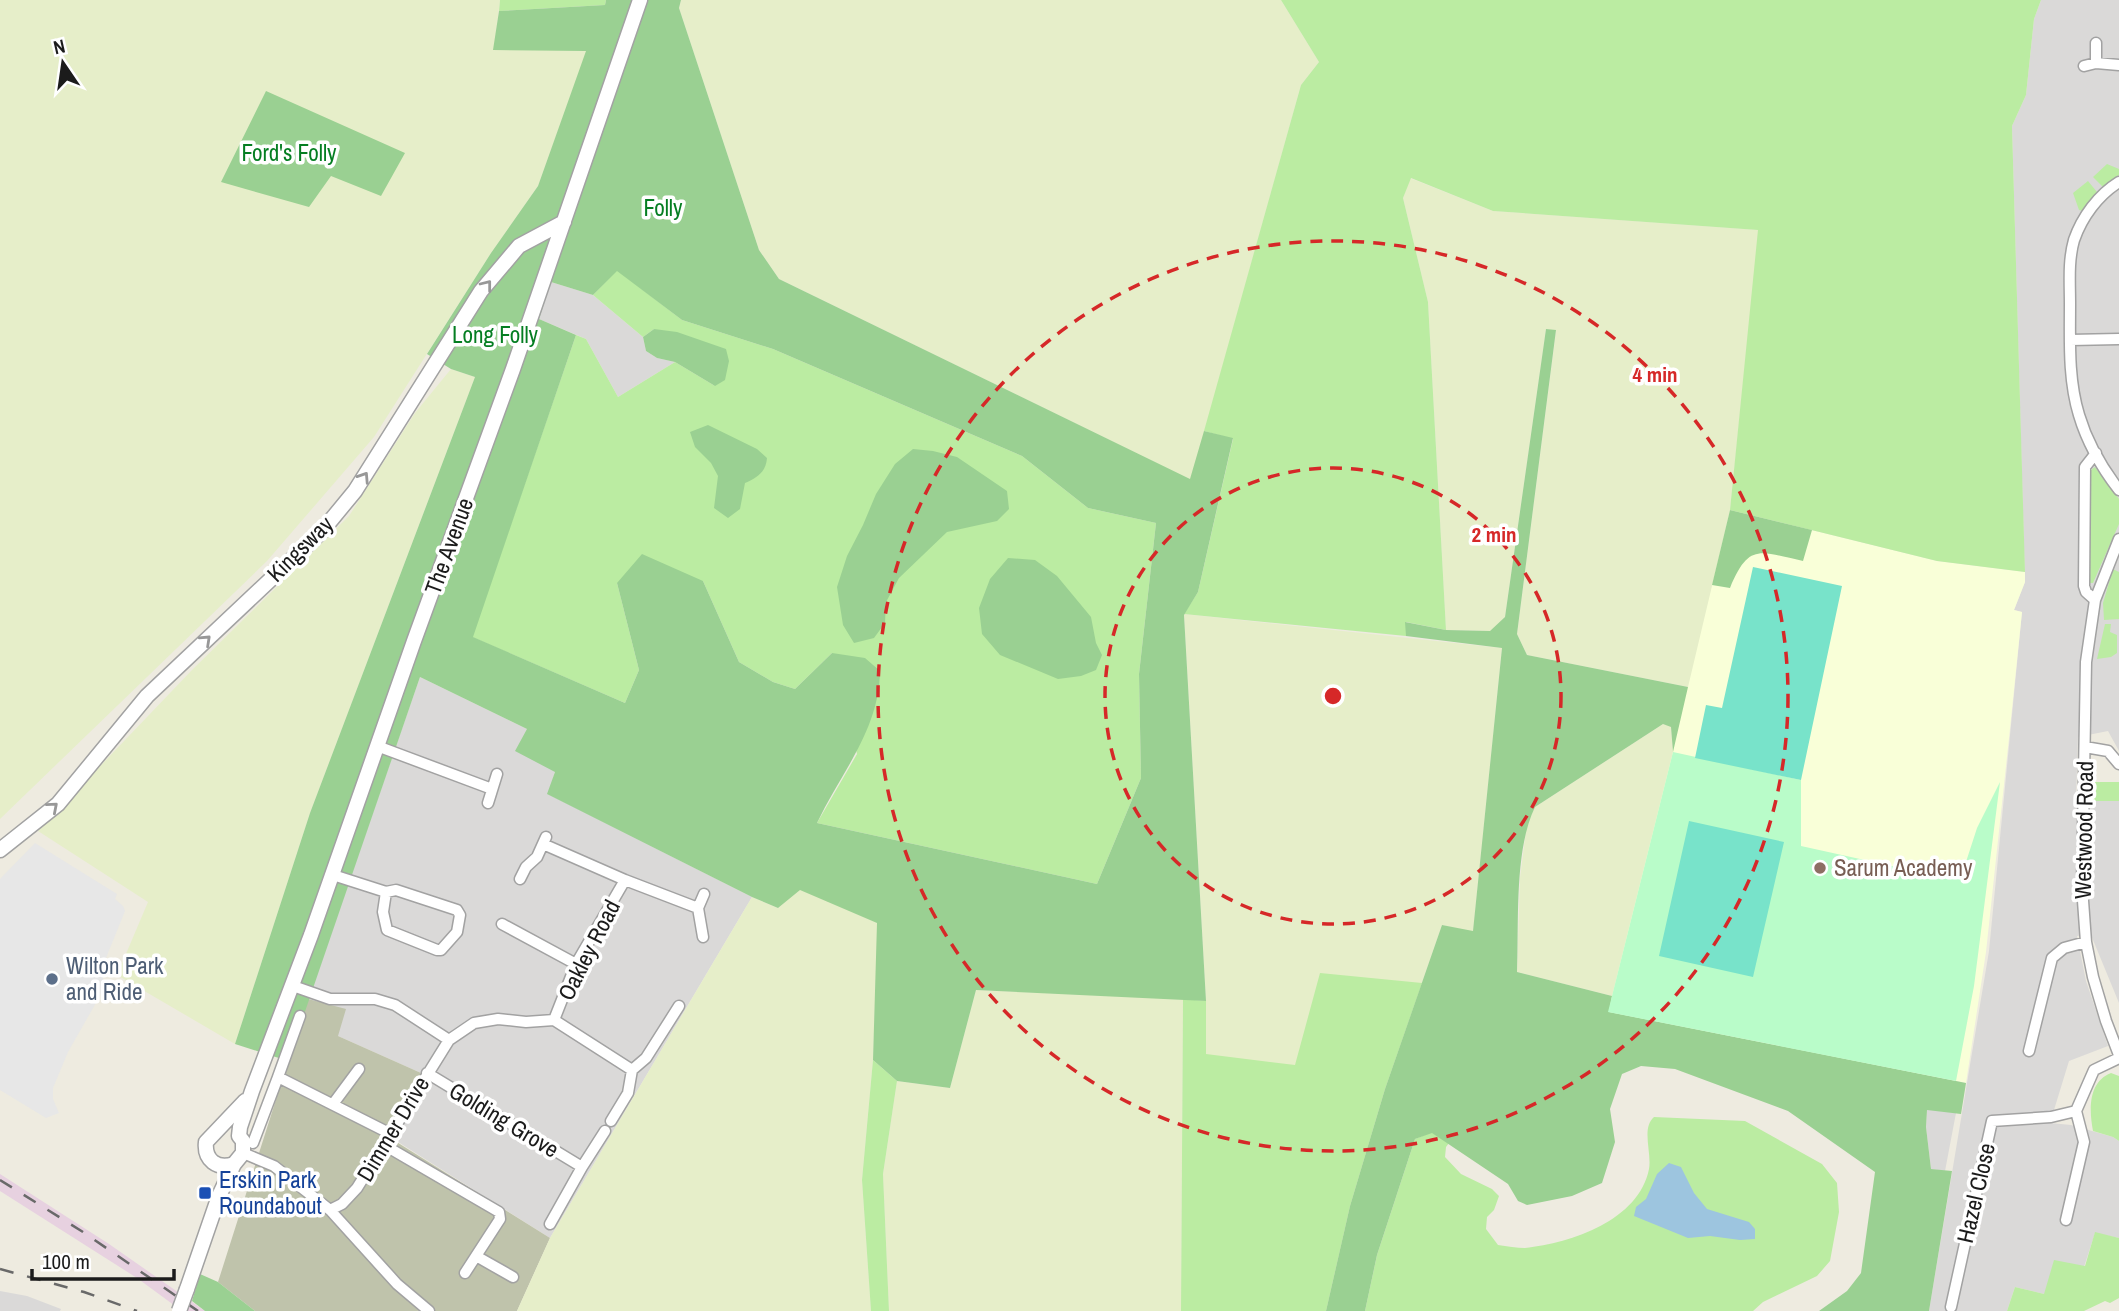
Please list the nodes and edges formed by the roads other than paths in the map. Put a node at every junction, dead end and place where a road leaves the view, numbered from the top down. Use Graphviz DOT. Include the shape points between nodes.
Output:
graph roads {
  1 [pos="640,0"];
  2 [pos="2096,43"];
  3 [pos="2096,64"];
  4 [pos="2119,65"];
  5 [pos="2084,66"];
  6 [pos="2119,182"];
  7 [pos="564,222"];
  8 [pos="2070,340"];
  9 [pos="2119,340"];
  10 [pos="2096,453"];
  11 [pos="2119,490"];
  12 [pos="2119,539"];
  13 [pos="2095,600"];
  14 [pos="377,746"];
  15 [pos="2085,747"];
  16 [pos="2119,764"];
  17 [pos="497,774"];
  18 [pos="492,789"];
  19 [pos="488,803"];
  20 [pos="0,850"];
  21 [pos="333,875"];
  22 [pos="520,879"];
  23 [pos="625,880"];
  24 [pos="386,892"];
  25 [pos="705,894"];
  26 [pos="698,908"];
  27 [pos="502,925"];
  28 [pos="703,937"];
  29 [pos="2086,942"];
  30 [pos="576,964"];
  31 [pos="293,986"];
  32 [pos="678,1006"];
  33 [pos="300,1016"];
  34 [pos="554,1020"];
  35 [pos="449,1040"];
  36 [pos="2029,1051"];
  37 [pos="2119,1056"];
  38 [pos="359,1069"];
  39 [pos="632,1070"];
  40 [pos="427,1073"];
  41 [pos="278,1077"];
  42 [pos="252,1091"];
  43 [pos="333,1104"];
  44 [pos="2076,1111"];
  45 [pos="216,1131"];
  46 [pos="391,1134"];
  47 [pos="239,1136"];
  48 [pos="384,1145"];
  49 [pos="243,1153"];
  50 [pos="215,1164"];
  51 [pos="582,1167"];
  52 [pos="219,1196"];
  53 [pos="330,1210"];
  54 [pos="2066,1220"];
  55 [pos="550,1224"];
  56 [pos="476,1256"];
  57 [pos="465,1273"];
  58 [pos="513,1277"];
  59 [pos="1951,1307"];
  60 [pos="179,1311"];
  61 [pos="429,1311"];
  1 -- 7 [label="street, The Avenue"];
  2 -- 3 [label="street"];
  3 -- 4 [label="street"];
  3 -- 5 [label="street"];
  6 -- 8 [label="street" via="2091,207 2075,239 2070,267"];
  7 -- 14 [label="street, The Avenue"];
  20 -- 7 [label="street, Kingsway, one-way" via="58,804 147,696 322,531 355,491 481,291 519,246"];
  8 -- 9 [label="street"];
  8 -- 10 [label="street" via="2074,394"];
  10 -- 11 [label="street"];
  10 -- 13 [label="street, Westwood Road" via="2085,467 2084,573 2086,592"];
  12 -- 13 [label="street, Westwood Road"];
  13 -- 15 [label="street, Westwood Road" via="2086,662"];
  14 -- 18 [label="street"];
  14 -- 21 [label="street, The Avenue"];
  15 -- 16 [label="street" via="2108,751"];
  15 -- 29 [label="street, Westwood Road" via="2082,902"];
  17 -- 18 [label="street"];
  18 -- 19 [label="street"];
  21 -- 24 [label="street"];
  21 -- 31 [label="street, The Avenue"];
  22 -- 23 [label="street, Oakley Road" via="545,840"];
  23 -- 26 [label="street, Oakley Road"];
  23 -- 30 [label="street, Oakley Road"];
  24 -- 24 [label="street" via="383,912 387,930 438,950 457,932 457,910 396,890"];
  25 -- 26 [label="street"];
  26 -- 28 [label="street"];
  27 -- 30 [label="street"];
  29 -- 36 [label="street" via="2064,948 2052,958"];
  29 -- 37 [label="street, Westwood Road" via="2097,993"];
  30 -- 34 [label="street, Oakley Road"];
  31 -- 35 [label="street" via="330,999 375,999 395,1005"];
  31 -- 42 [label="street, The Avenue"];
  32 -- 39 [label="street" via="646,1058"];
  33 -- 41 [label="street"];
  34 -- 35 [label="street, Oakley Road" via="487,1020"];
  34 -- 39 [label="street, Oakley Road"];
  35 -- 40 [label="street, Dimmer Drive"];
  37 -- 44 [label="street" via="2094,1070"];
  38 -- 43 [label="street"];
  39 -- 51 [label="street, Golding Grove" via="628,1093"];
  40 -- 46 [label="street, Dimmer Drive"];
  40 -- 51 [label="street, Golding Grove"];
  41 -- 43 [label="street"];
  41 -- 49 [label="street"];
  42 -- 45 [label="street, The Avenue"];
  42 -- 47 [label="street, The Avenue"];
  43 -- 46 [label="street"];
  44 -- 54 [label="street" via="2084,1142"];
  44 -- 59 [label="street, Hazel Close" via="2051,1118 1992,1121"];
  45 -- 47 [label="street" via="228,1129"];
  45 -- 50 [label="street" via="205,1148"];
  46 -- 48 [label="street, Dimmer Drive"];
  47 -- 49 [label="street, The Avenue"];
  48 -- 53 [label="street, Dimmer Drive" via="357,1188"];
  48 -- 56 [label="street" via="499,1212 500,1219"];
  49 -- 50 [label="street" via="221,1167"];
  49 -- 52 [label="street"];
  49 -- 53 [label="street" via="274,1166"];
  50 -- 52 [label="street"];
  51 -- 55 [label="street, Golding Grove"];
  52 -- 60 [label="street, bridge"];
  53 -- 61 [label="street" via="397,1284"];
  56 -- 57 [label="street"];
  56 -- 58 [label="street"];
}
